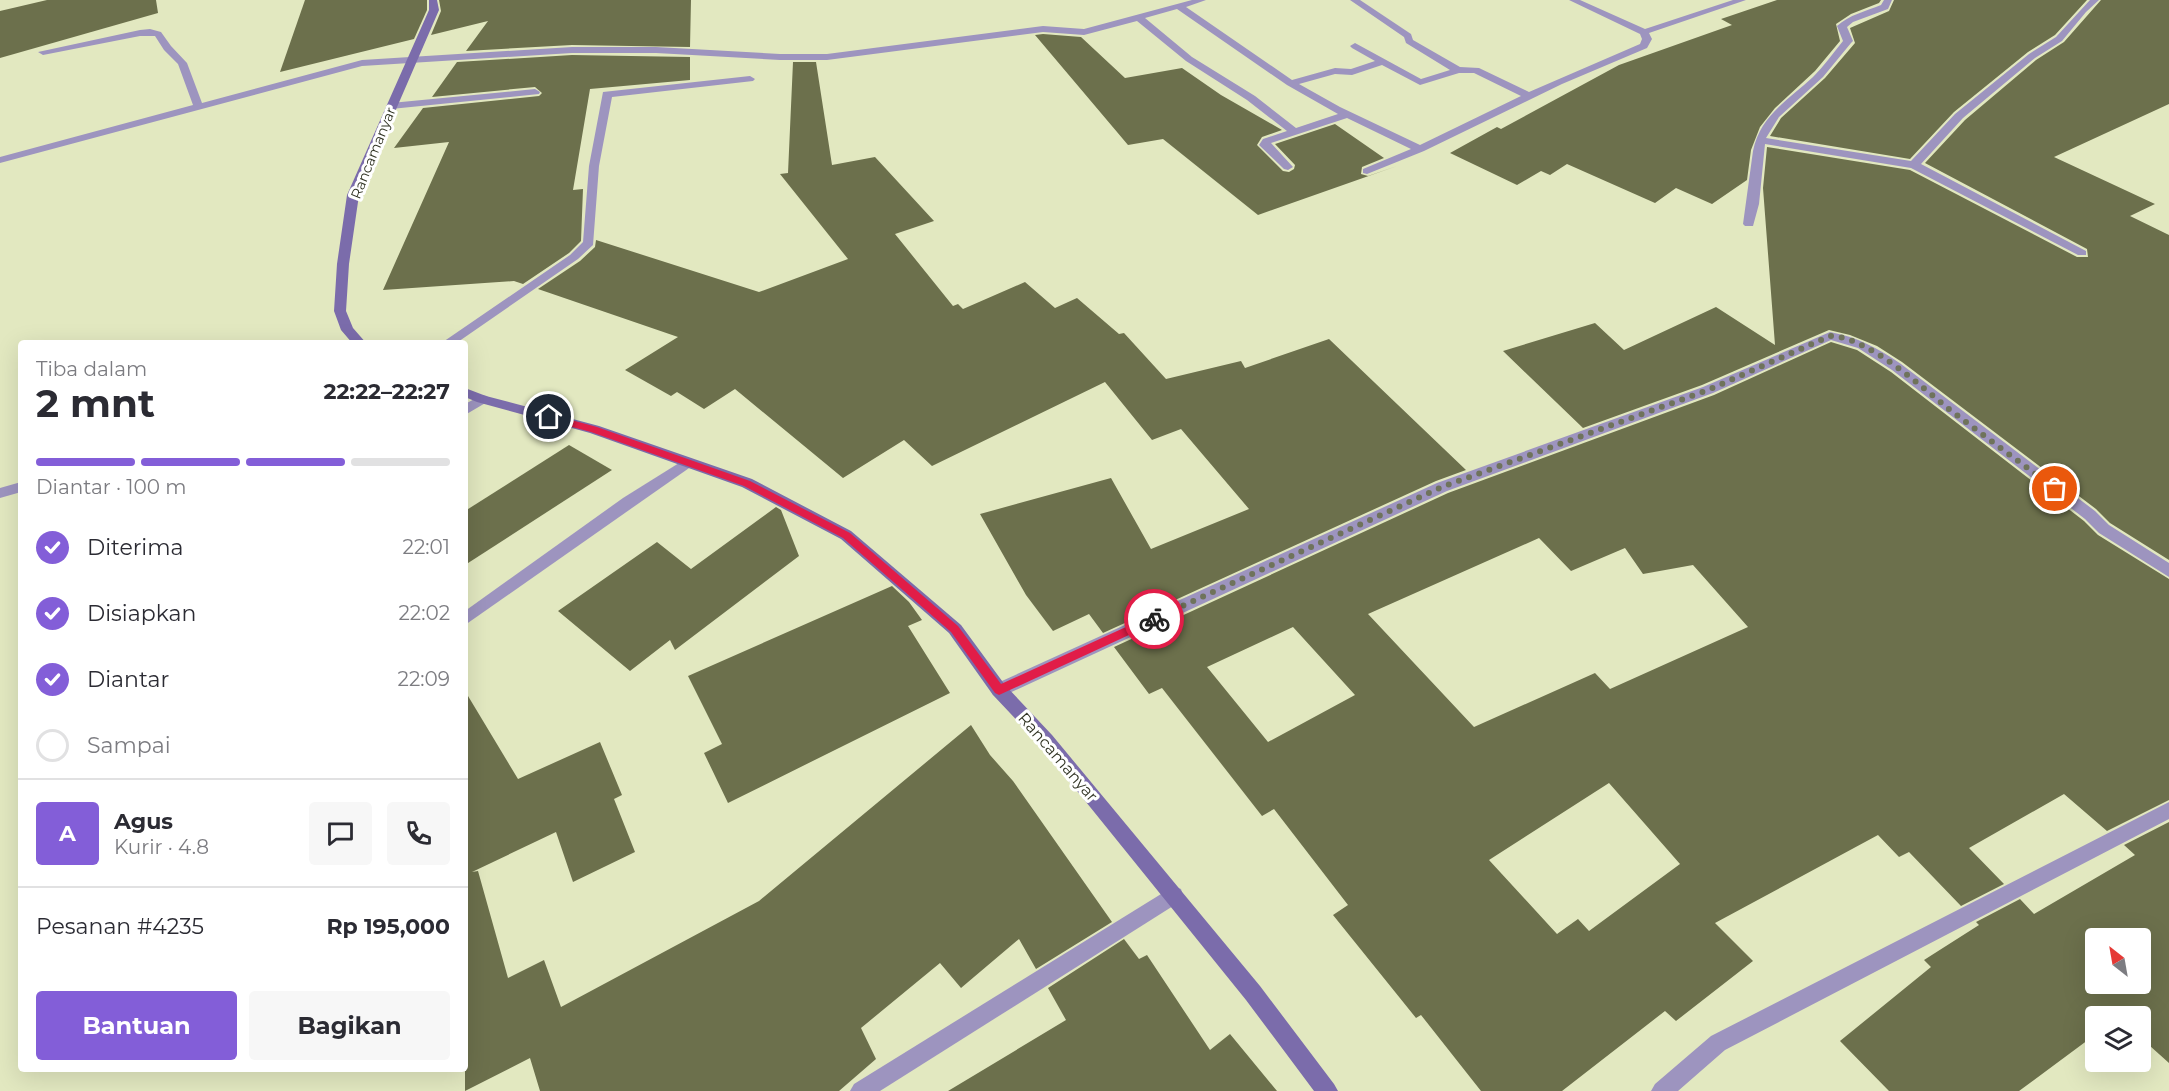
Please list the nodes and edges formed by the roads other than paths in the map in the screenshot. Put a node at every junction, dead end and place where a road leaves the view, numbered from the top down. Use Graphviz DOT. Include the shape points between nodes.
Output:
graph roads {
  1 [pos="433,0"];
  2 [pos="1202,0"];
  3 [pos="1354,0"];
  4 [pos="1573,0"];
  5 [pos="1742,0"];
  6 [pos="1888,0"];
  7 [pos="2095,0"];
  8 [pos="1179,6"];
  9 [pos="1139,18"];
  10 [pos="1644,32"];
  11 [pos="1355,46"];
  12 [pos="43,52"];
  13 [pos="410,61"];
  14 [pos="1383,62"];
  15 [pos="1458,70"];
  16 [pos="750,79"];
  17 [pos="1290,83"];
  18 [pos="535,92"];
  19 [pos="1529,96"];
  20 [pos="391,106"];
  21 [pos="199,107"];
  22 [pos="1348,114"];
  23 [pos="1295,132"];
  24 [pos="1760,140"];
  25 [pos="1420,149"];
  26 [pos="0,160"];
  27 [pos="1914,165"];
  28 [pos="1288,166"];
  29 [pos="1367,171"];
  30 [pos="1749,224"];
  31 [pos="2082,253"];
  32 [pos="357,340"];
  33 [pos="452,340"];
  34 [pos="468,393"];
  35 [pos="482,399"];
  36 [pos="468,408"];
  37 [pos="687,463"];
  38 [pos="18,488"];
  39 [pos="0,493"];
  40 [pos="2169,571"];
  41 [pos="468,617"];
  42 [pos="999,690"];
  43 [pos="2169,810"];
  44 [pos="1174,895"];
  45 [pos="861,1091"];
  46 [pos="1327,1091"];
  47 [pos="1662,1091"];
  1 -- 13 [label="street, Rancamanyar" via="434,10"];
  2 -- 8 [label="street"];
  3 -- 15 [label="street" via="1408,36 1409,41"];
  4 -- 10 [label="street"];
  5 -- 10 [label="street"];
  6 -- 24 [label="street" via="1885,7 1842,26 1848,41 1838,56 1786,104"];
  7 -- 27 [label="street" via="2058,39 1959,116"];
  8 -- 9 [label="street"];
  8 -- 17 [label="street"];
  9 -- 13 [label="street" via="1083,32 1023,31 827,57 572,50"];
  9 -- 23 [label="street" via="1190,59"];
  10 -- 19 [label="street" via="1644,46"];
  11 -- 14 [label="street"];
  12 -- 21 [label="street" via="140,33 158,34 182,63"];
  13 -- 20 [label="street, Rancamanyar"];
  13 -- 21 [label="street" via="362,63"];
  14 -- 15 [label="street" via="1420,82"];
  14 -- 17 [label="street"];
  15 -- 19 [label="street" via="1476,70"];
  16 -- 33 [label="street" via="607,93 594,166 589,243"];
  17 -- 22 [label="street"];
  18 -- 20 [label="street"];
  19 -- 25 [label="street"];
  20 -- 32 [label="street, Rancamanyar" via="353,195 340,311 347,330"];
  21 -- 26 [label="street"];
  22 -- 23 [label="street"];
  22 -- 25 [label="street"];
  23 -- 28 [label="street" via="1264,145"];
  24 -- 27 [label="street"];
  24 -- 30 [label="street"];
  25 -- 29 [label="street"];
  27 -- 31 [label="street"];
  34 -- 35 [label="street, Rancamanyar"];
  35 -- 36 [label="street"];
  35 -- 37 [label="street, Rancamanyar" via="594,429"];
  37 -- 41 [label="street"];
  37 -- 42 [label="street, Rancamanyar" via="747,483 846,535 955,629"];
  38 -- 39 [label="street"];
  40 -- 42 [label="street" via="2104,529 1891,362 1851,340 1830,336 1708,390 1442,487"];
  42 -- 44 [label="street, Rancamanyar" via="1046,740"];
  43 -- 47 [label="street" via="1718,1043"];
  44 -- 45 [label="street"];
  44 -- 46 [label="street, Rancamanyar"];
}
